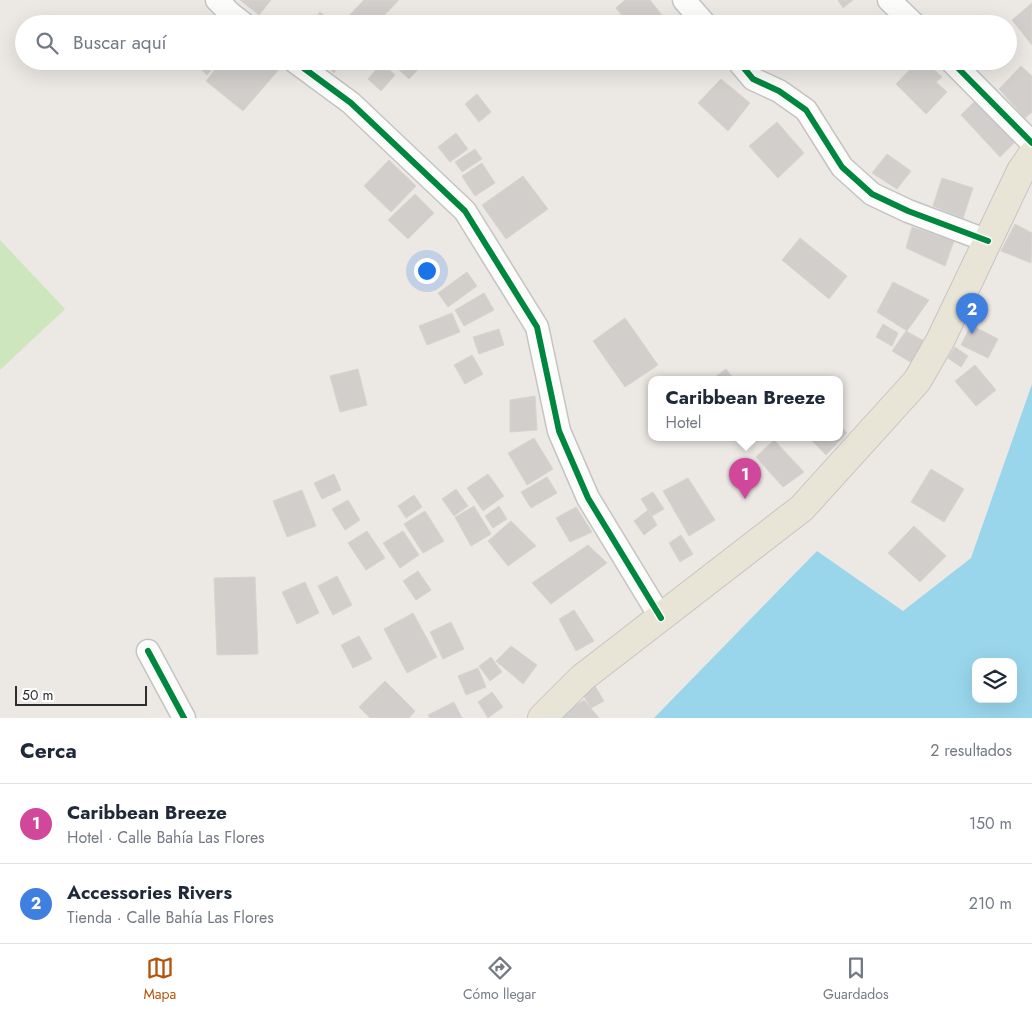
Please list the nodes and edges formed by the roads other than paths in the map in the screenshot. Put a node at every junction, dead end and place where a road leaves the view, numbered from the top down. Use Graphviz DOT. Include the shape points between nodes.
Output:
graph roads {
  1 [pos="217,0"];
  2 [pos="684,0"];
  3 [pos="889,0"];
  4 [pos="232,15"];
  5 [pos="697,15"];
  6 [pos="905,15"];
  7 [pos="306,70"];
  8 [pos="746,70"];
  9 [pos="961,70"];
  10 [pos="1032,143"];
  11 [pos="1032,155"];
  12 [pos="988,241"];
  13 [pos="661,618"];
  14 [pos="148,651"];
  15 [pos="184,718"];
  16 [pos="542,718"];
  1 -- 4 [label="street"];
  2 -- 5 [label="street"];
  3 -- 6 [label="street"];
  7 -- 13 [label="street" via="351,104 465,211 536,327 559,431 588,498"];
  8 -- 12 [label="street" via="753,78 806,110 842,167 872,194"];
  9 -- 10 [label="street"];
  11 -- 12 [label="main road" via="1021,171"];
  12 -- 13 [label="main road" via="917,381 802,508"];
  13 -- 16 [label="main road" via="582,678"];
  14 -- 15 [label="street"];
}
